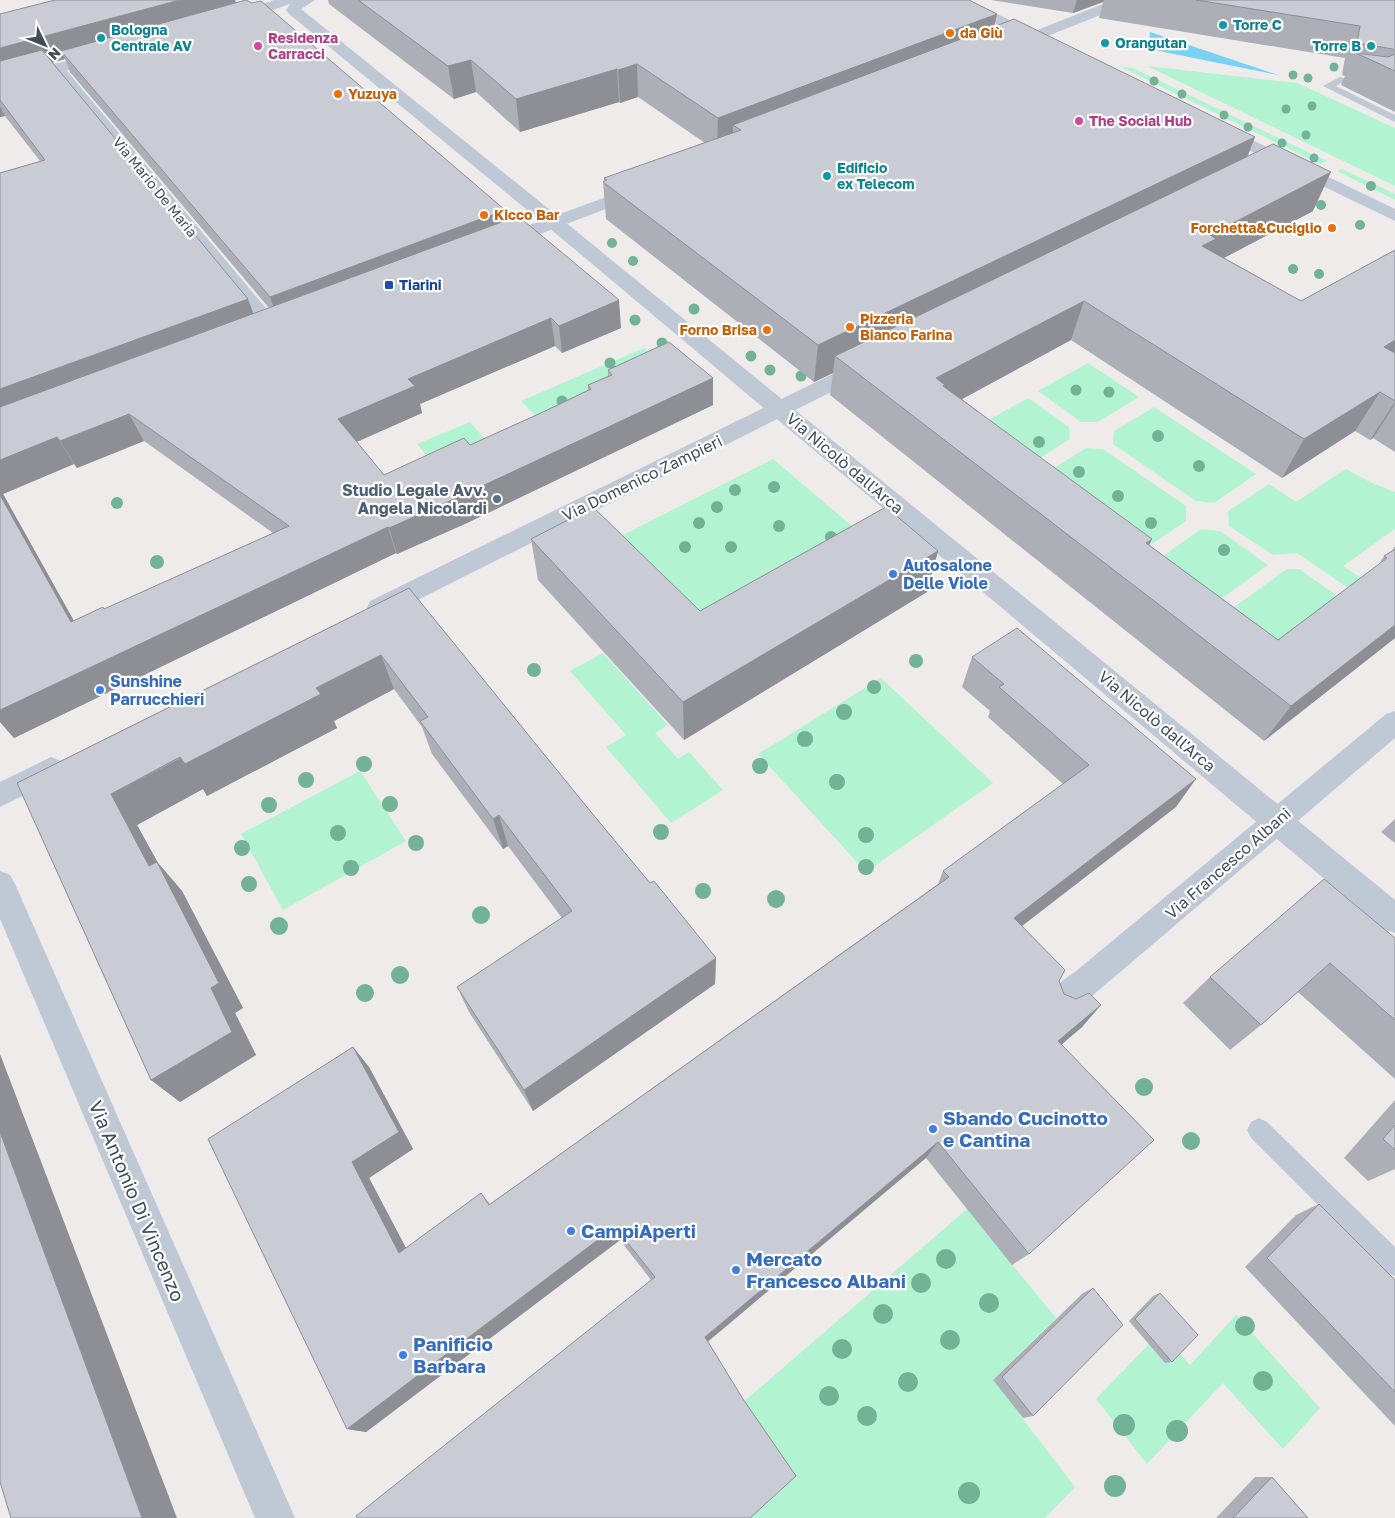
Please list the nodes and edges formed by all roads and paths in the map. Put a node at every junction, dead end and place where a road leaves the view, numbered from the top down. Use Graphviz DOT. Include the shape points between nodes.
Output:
graph roads {
  1 [pos="308,0"];
  2 [pos="958,0"];
  3 [pos="1126,0"];
  4 [pos="291,5"];
  5 [pos="218,24"];
  6 [pos="1034,37"];
  7 [pos="1054,47"];
  8 [pos="120,51"];
  9 [pos="994,53"];
  10 [pos="57,68"];
  11 [pos="0,84"];
  12 [pos="1373,85"];
  13 [pos="1395,119"];
  14 [pos="1203,121"];
  15 [pos="1283,160"];
  16 [pos="1256,174"];
  17 [pos="656,183"];
  18 [pos="1395,216"];
  19 [pos="554,222"];
  20 [pos="481,250"];
  21 [pos="273,329"];
  22 [pos="884,357"];
  23 [pos="779,409"];
  24 [pos="364,615"];
  25 [pos="1395,722"];
  26 [pos="70,760"];
  27 [pos="0,795"];
  28 [pos="1277,821"];
  29 [pos="0,884"];
  30 [pos="1395,919"];
  31 [pos="1060,1004"];
  32 [pos="1259,1130"];
  33 [pos="1395,1264"];
  34 [pos="275,1518"];
  1 -- 4 [label="street"];
  2 -- 6 [label="street"];
  3 -- 6 [label="street"];
  4 -- 5 [label="street"];
  4 -- 19 [label="street, Via Nicolò dall'Arca"];
  6 -- 7 [label="street"];
  6 -- 9 [label="street"];
  8 -- 10 [label="street"];
  10 -- 11 [label="street"];
  10 -- 21 [label="street, Via Mario De Maria"];
  12 -- 13 [label="lane" via="1340,80 1328,86"];
  14 -- 15 [label="street"];
  15 -- 16 [label="street"];
  15 -- 18 [label="street"];
  17 -- 19 [label="street"];
  19 -- 20 [label="street"];
  19 -- 23 [label="street, Via Nicolò dall'Arca"];
  22 -- 23 [label="street, Via Domenico Zampieri"];
  23 -- 24 [label="street, Via Domenico Zampieri"];
  23 -- 28 [label="street, Via Nicolò dall'Arca"];
  25 -- 28 [label="street, Via Francesco Albani"];
  26 -- 27 [label="street"];
  28 -- 30 [label="street, Via Nicolò dall'Arca"];
  28 -- 31 [label="street, Via Francesco Albani"];
  29 -- 34 [label="street, Via Antonio Di Vincenzo"];
  32 -- 33 [label="lane"];
}
